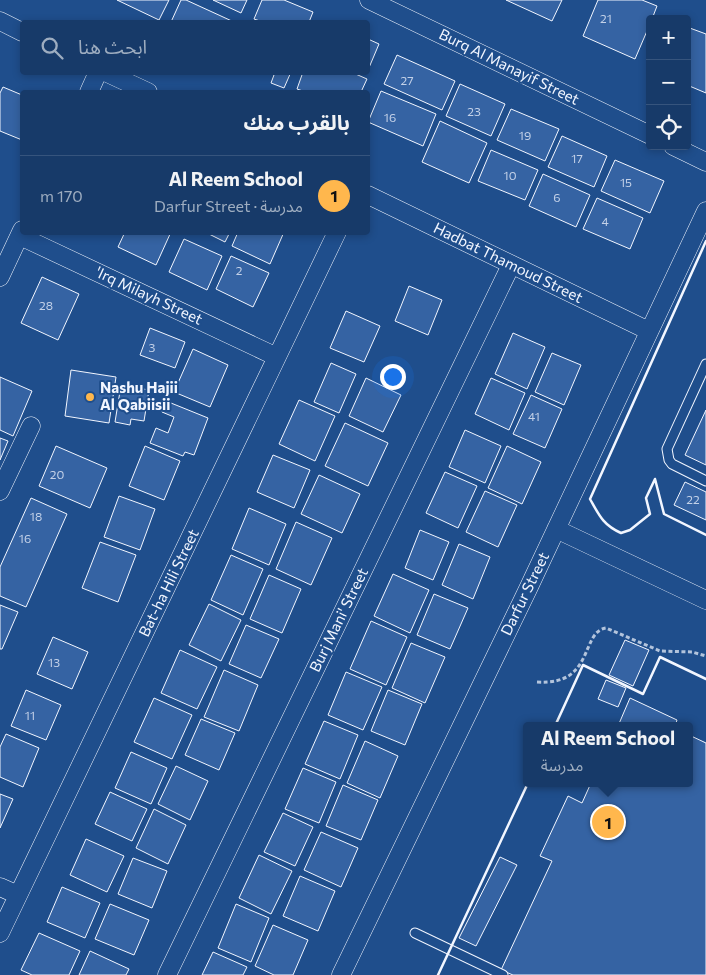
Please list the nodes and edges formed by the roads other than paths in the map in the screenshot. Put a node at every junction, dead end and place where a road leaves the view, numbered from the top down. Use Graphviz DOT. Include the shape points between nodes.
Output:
graph roads {
  1 [pos="369,0"];
  2 [pos="0,21"];
  3 [pos="20,31"];
  4 [pos="97,75"];
  5 [pos="111,75"];
  6 [pos="90,90"];
  7 [pos="144,90"];
  8 [pos="646,133"];
  9 [pos="681,150"];
  10 [pos="706,162"];
  11 [pos="370,197"];
  12 [pos="706,211"];
  13 [pos="20,235"];
  14 [pos="25,235"];
  15 [pos="336,235"];
  16 [pos="511,265"];
  17 [pos="0,277"];
  18 [pos="649,331"];
  19 [pos="277,357"];
  20 [pos="706,364"];
  21 [pos="31,426"];
  22 [pos="706,481"];
  23 [pos="0,490"];
  24 [pos="556,529"];
  25 [pos="706,600"];
  26 [pos="0,887"];
  27 [pos="18,895"];
  28 [pos="0,933"];
  29 [pos="415,933"];
  30 [pos="167,975"];
  31 [pos="340,975"];
  32 [pos="503,975"];
  1 -- 8 [label="street, Burq Al Manayif Street"];
  2 -- 3 [label="street"];
  4 -- 6 [label="street"];
  5 -- 7 [label="street"];
  9 -- 10 [label="street"];
  11 -- 16 [label="street, Hadbat Thamoud Street"];
  12 -- 18 [label="street, Darfur Street"];
  13 -- 17 [label="street"];
  14 -- 19 [label="street, 'Irq Milayh Street"];
  15 -- 19 [label="street, Bat-ha Hili Street"];
  16 -- 18 [label="street, Hadbat Thamoud Street"];
  16 -- 30 [label="street, Burj Mani' Street"];
  18 -- 24 [label="street, Darfur Street"];
  19 -- 27 [label="street, Bat-ha Hili Street"];
  20 -- 22 [label="lane" via="667,449 672,464"];
  21 -- 23 [label="street"];
  24 -- 25 [label="street"];
  24 -- 31 [label="street, Darfur Street"];
  26 -- 27 [label="street"];
  27 -- 28 [label="street, Bat-ha Hili Street"];
  29 -- 32 [label="lane"];
}
